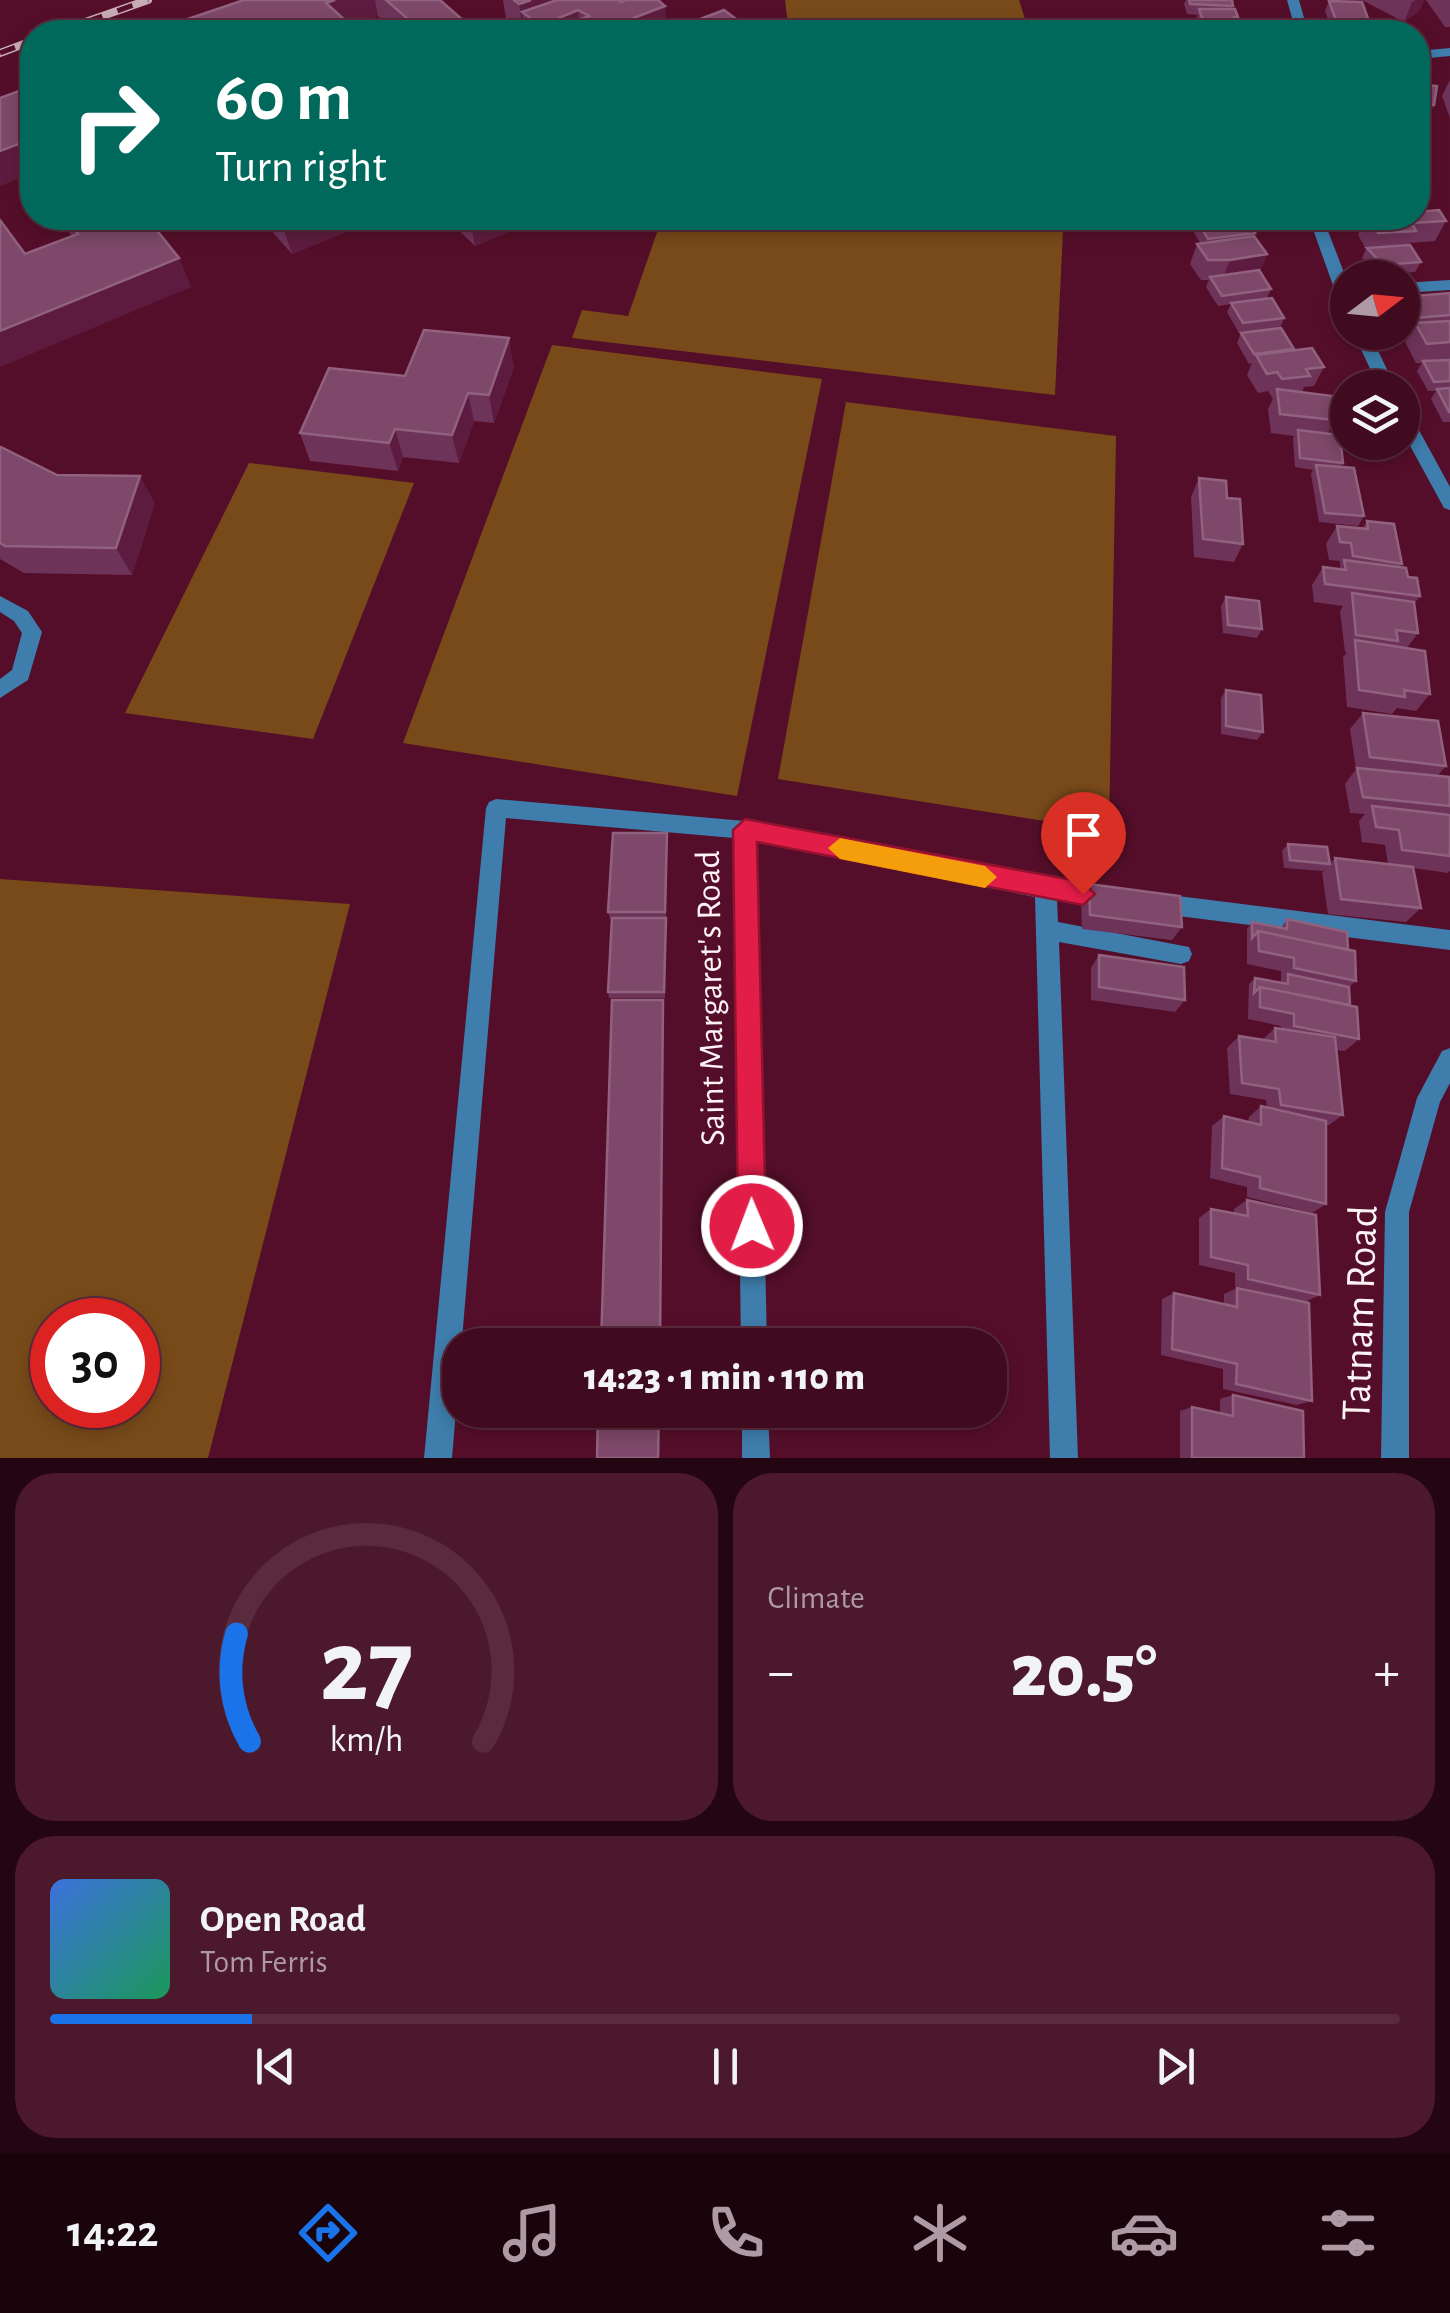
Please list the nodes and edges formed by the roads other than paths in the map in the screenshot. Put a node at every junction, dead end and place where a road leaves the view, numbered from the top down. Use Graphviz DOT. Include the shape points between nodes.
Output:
graph roads {
  1 [pos="1320,230"];
  2 [pos="1332,260"];
  3 [pos="1450,285"];
  4 [pos="1420,287"];
  5 [pos="1420,447"];
  6 [pos="1450,503"];
  7 [pos="0,603"];
  8 [pos="0,690"];
  9 [pos="745,830"];
  10 [pos="1046,889"];
  11 [pos="1048,930"];
  12 [pos="1450,940"];
  13 [pos="1181,954"];
  14 [pos="1450,1060"];
  15 [pos="754,1328"];
  16 [pos="755,1428"];
  17 [pos="438,1458"];
  18 [pos="756,1458"];
  19 [pos="1064,1458"];
  20 [pos="1395,1458"];
  1 -- 2 [label="street"];
  3 -- 4 [label="street"];
  5 -- 6 [label="street"];
  7 -- 8 [label="street" via="32,632 21,674"];
  9 -- 10 [label="street"];
  9 -- 15 [label="street, Saint Margaret's Road"];
  9 -- 17 [label="street" via="496,808"];
  10 -- 11 [label="street"];
  10 -- 12 [label="street"];
  11 -- 13 [label="street"];
  11 -- 19 [label="street"];
  14 -- 20 [label="street, Tatnam Road" via="1429,1098 1397,1212"];
  16 -- 18 [label="street"];
}
